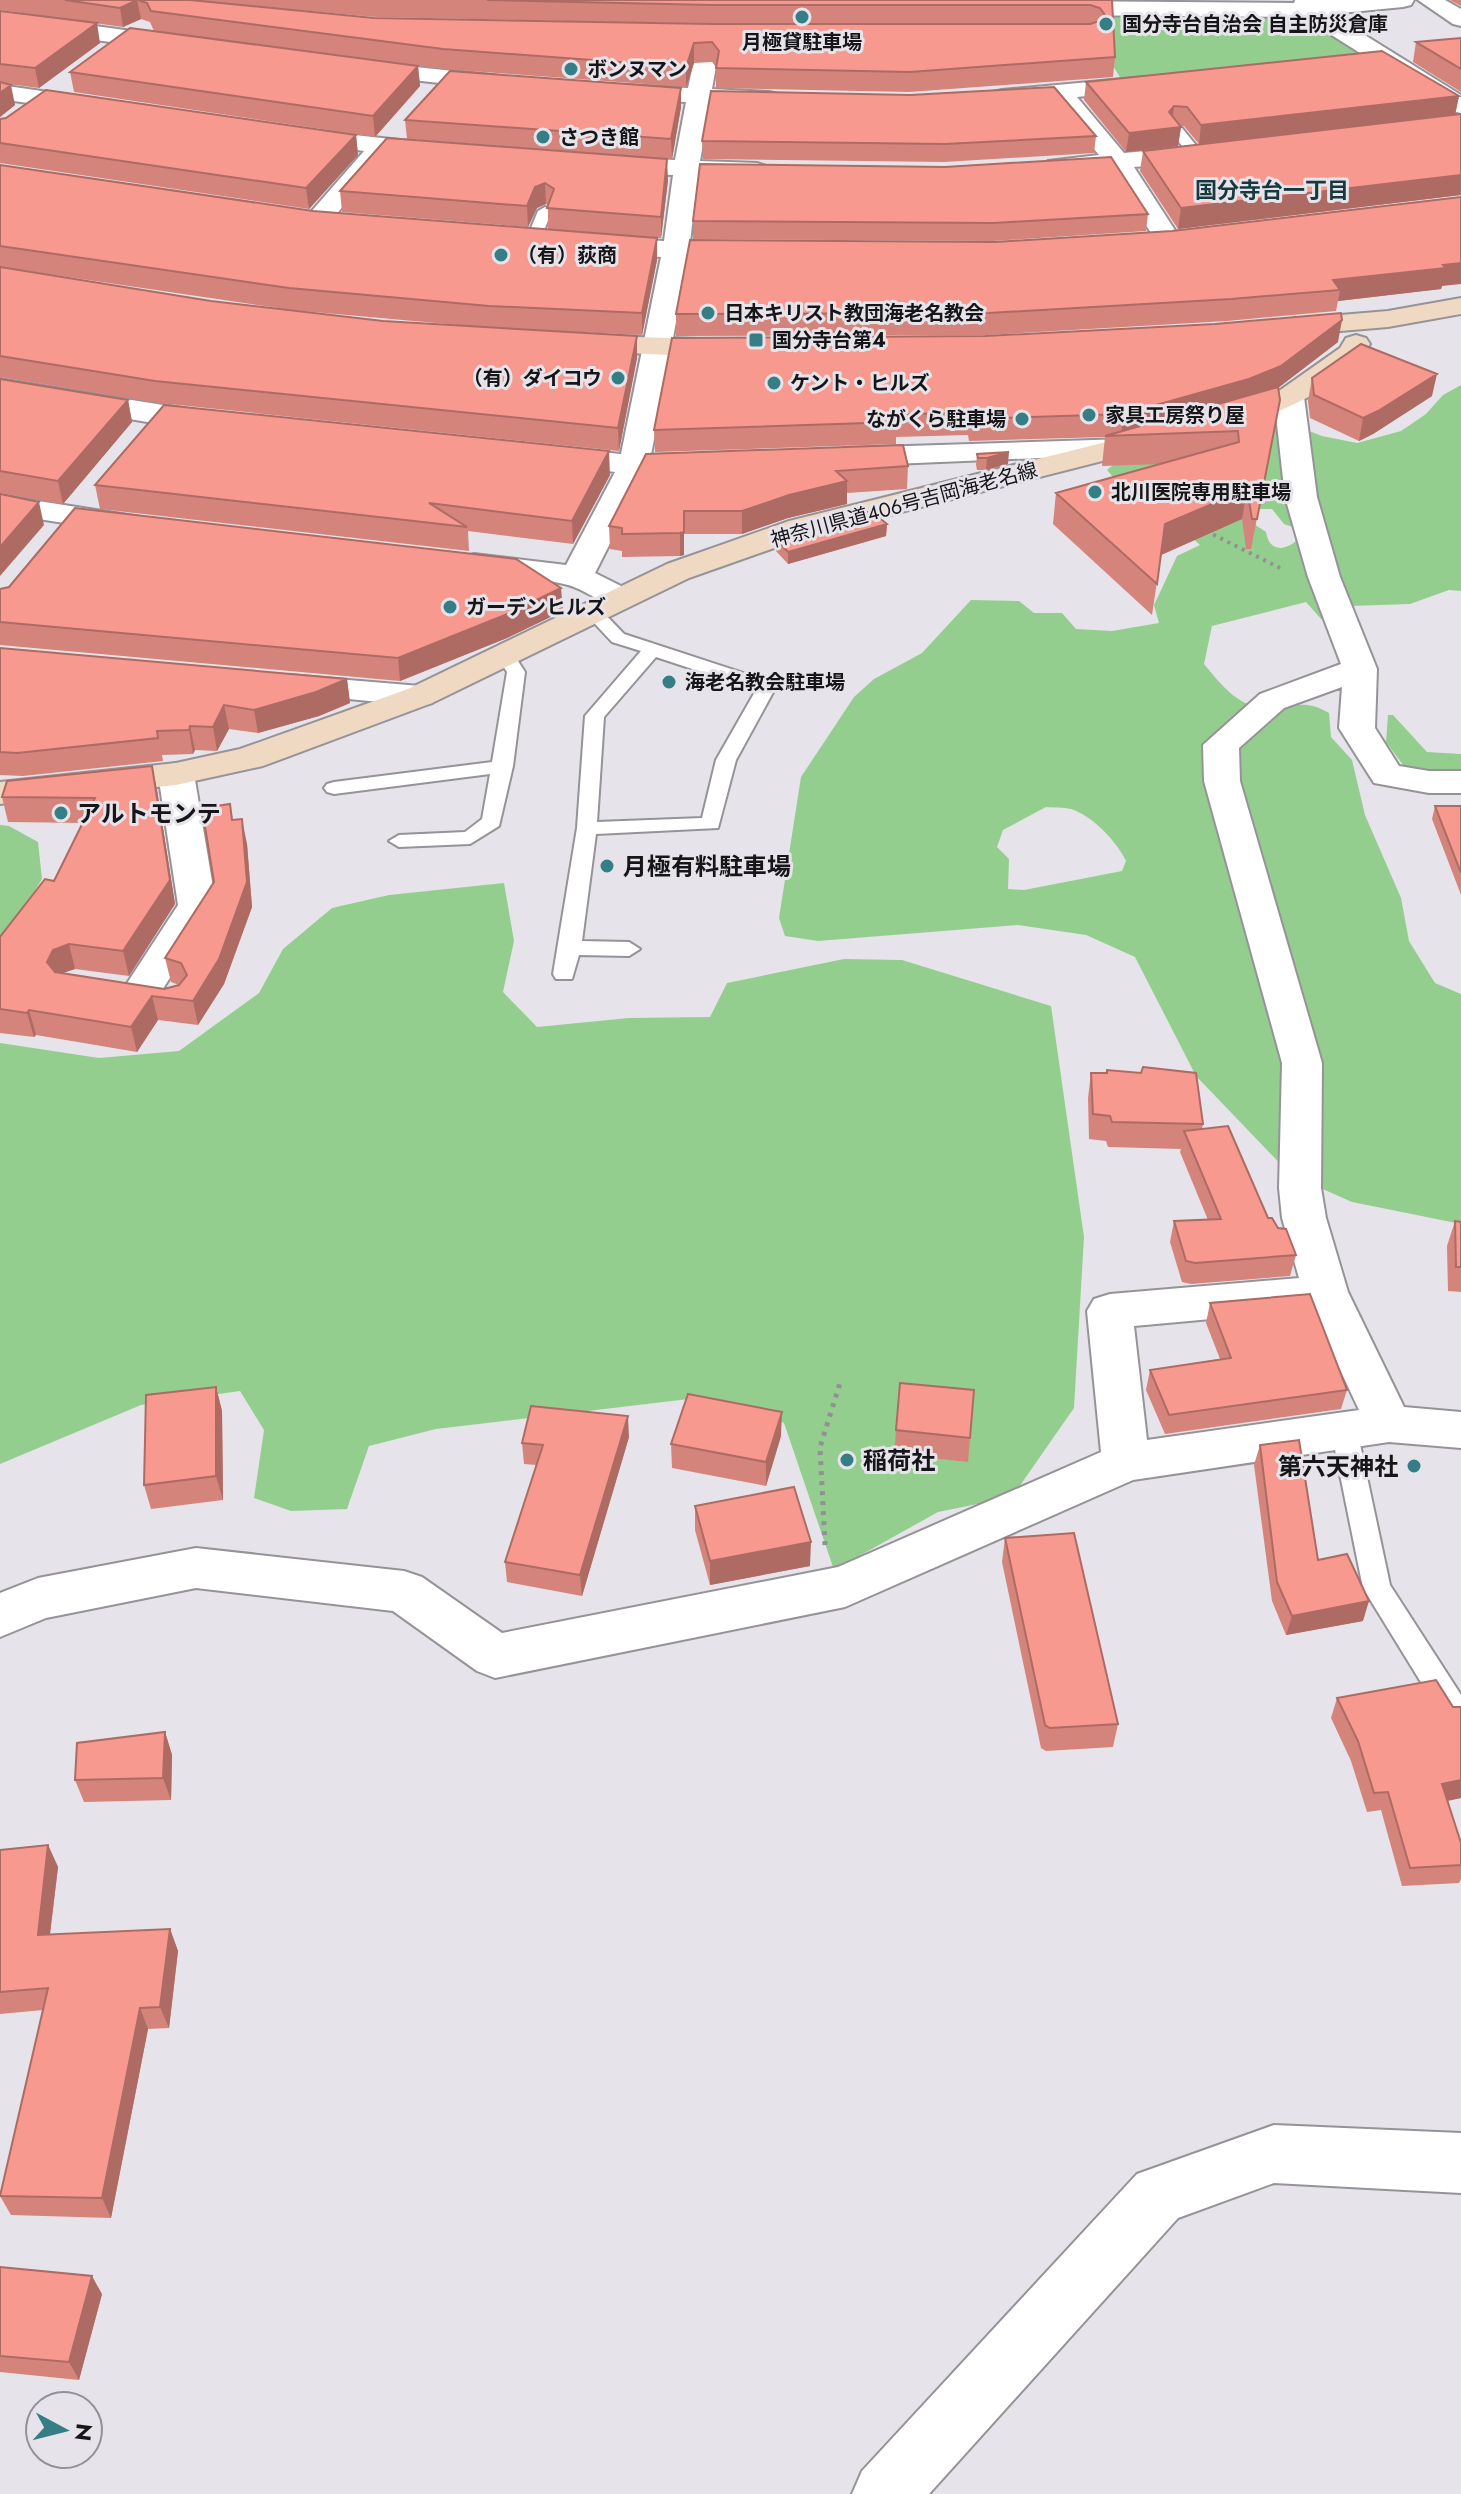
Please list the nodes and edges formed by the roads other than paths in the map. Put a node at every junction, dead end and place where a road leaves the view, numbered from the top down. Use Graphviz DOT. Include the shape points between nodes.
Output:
graph roads {
  1 [pos="1403,0"];
  2 [pos="1429,0"];
  3 [pos="689,1"];
  4 [pos="716,1"];
  5 [pos="745,1"];
  6 [pos="1306,5"];
  7 [pos="1028,8"];
  8 [pos="1084,9"];
  9 [pos="157,15"];
  10 [pos="1461,19"];
  11 [pos="0,20"];
  12 [pos="679,33"];
  13 [pos="719,34"];
  14 [pos="1088,34"];
  15 [pos="129,38"];
  16 [pos="192,46"];
  17 [pos="107,53"];
  18 [pos="1384,58"];
  19 [pos="1102,62"];
  20 [pos="1344,63"];
  21 [pos="334,65"];
  22 [pos="444,79"];
  23 [pos="70,80"];
  24 [pos="1163,82"];
  25 [pos="531,86"];
  26 [pos="1117,87"];
  27 [pos="591,90"];
  28 [pos="0,92"];
  29 [pos="1060,93"];
  30 [pos="44,98"];
  31 [pos="699,98"];
  32 [pos="985,98"];
  33 [pos="789,100"];
  34 [pos="423,103"];
  35 [pos="1461,106"];
  36 [pos="121,109"];
  37 [pos="22,114"];
  38 [pos="401,126"];
  39 [pos="1177,131"];
  40 [pos="274,132"];
  41 [pos="382,148"];
  42 [pos="1227,151"];
  43 [pos="457,153"];
  44 [pos="1196,154"];
  45 [pos="578,162"];
  46 [pos="1119,163"];
  47 [pos="1039,168"];
  48 [pos="685,170"];
  49 [pos="777,171"];
  50 [pos="545,211"];
  51 [pos="284,217"];
  52 [pos="316,221"];
  53 [pos="347,224"];
  54 [pos="502,237"];
  55 [pos="1201,237"];
  56 [pos="533,240"];
  57 [pos="1169,241"];
  58 [pos="1140,243"];
  59 [pos="676,250"];
  60 [pos="778,251"];
  61 [pos="1461,306"];
  62 [pos="1351,323"];
  63 [pos="1257,330"];
  64 [pos="554,343"];
  65 [pos="658,348"];
  66 [pos="757,349"];
  67 [pos="0,388"];
  68 [pos="1289,397"];
  69 [pos="238,424"];
  70 [pos="1125,448"];
  71 [pos="523,453"];
  72 [pos="819,458"];
  73 [pos="727,462"];
  74 [pos="634,465"];
  75 [pos="0,504"];
  76 [pos="83,506"];
  77 [pos="152,527"];
  78 [pos="51,543"];
  79 [pos="451,562"];
  80 [pos="577,576"];
  81 [pos="606,604"];
  82 [pos="651,651"];
  83 [pos="504,654"];
  84 [pos="1360,669"];
  85 [pos="260,682"];
  86 [pos="420,696"];
  87 [pos="503,766"];
  88 [pos="176,774"];
  89 [pos="1461,782"];
  90 [pos="334,788"];
  91 [pos="0,793"];
  92 [pos="587,828"];
  93 [pos="399,841"];
  94 [pos="570,948"];
  95 [pos="629,949"];
  96 [pos="564,974"];
  97 [pos="102,988"];
  98 [pos="1326,1292"];
  99 [pos="1389,1424"];
  100 [pos="1344,1430"];
  101 [pos="1461,1430"];
  102 [pos="1126,1462"];
  103 [pos="0,1616"];
  104 [pos="1461,1713"];
  105 [pos="1461,2163"];
  106 [pos="885,2494"];
  1 -- 6 [label="street"];
  2 -- 10 [label="street"];
  3 -- 4 [label="street"];
  4 -- 5 [label="street"];
  4 -- 13 [label="street"];
  6 -- 8 [label="street"];
  6 -- 18 [label="street"];
  7 -- 8 [label="street"];
  8 -- 14 [label="street"];
  9 -- 15 [label="street"];
  11 -- 15 [label="street"];
  12 -- 13 [label="street"];
  13 -- 31 [label="street"];
  15 -- 16 [label="street"];
  15 -- 17 [label="street"];
  18 -- 20 [label="street"];
  18 -- 35 [label="street"];
  19 -- 26 [label="street"];
  21 -- 22 [label="street"];
  22 -- 25 [label="street"];
  22 -- 34 [label="street"];
  23 -- 30 [label="street"];
  24 -- 26 [label="street"];
  26 -- 29 [label="street"];
  27 -- 31 [label="street"];
  28 -- 30 [label="street"];
  29 -- 32 [label="street"];
  29 -- 46 [label="street"];
  30 -- 36 [label="street"];
  30 -- 37 [label="street"];
  31 -- 33 [label="street"];
  31 -- 48 [label="street"];
  38 -- 41 [label="street"];
  39 -- 44 [label="lane"];
  40 -- 41 [label="street"];
  41 -- 43 [label="street"];
  41 -- 52 [label="street"];
  42 -- 44 [label="street"];
  44 -- 46 [label="street"];
  45 -- 48 [label="street"];
  46 -- 47 [label="street"];
  46 -- 57 [label="street"];
  48 -- 49 [label="street"];
  48 -- 59 [label="street"];
  50 -- 56 [label="lane"];
  51 -- 52 [label="street"];
  52 -- 53 [label="street"];
  54 -- 56 [label="street"];
  55 -- 57 [label="street"];
  56 -- 59 [label="street"];
  57 -- 58 [label="street"];
  59 -- 60 [label="street"];
  59 -- 65 [label="street"];
  61 -- 62 [label="main road"];
  62 -- 63 [label="main road"];
  62 -- 68 [label="main road, 神奈川県道406号吉岡海老名線" via="1356,345 1351,353"];
  64 -- 65 [label="main road"];
  65 -- 66 [label="main road"];
  65 -- 74 [label="street"];
  67 -- 69 [label="street" via="149,426"];
  68 -- 70 [label="main road, 神奈川県道406号吉岡海老名線"];
  68 -- 84 [label="street" via="1301,497 1324,577"];
  70 -- 72 [label="street"];
  70 -- 81 [label="main road, 神奈川県道406号吉岡海老名線" via="800,528 678,571"];
  71 -- 74 [label="street"];
  73 -- 74 [label="street"];
  74 -- 80 [label="street"];
  75 -- 76 [label="street"];
  76 -- 77 [label="street"];
  76 -- 78 [label="street"];
  79 -- 80 [label="street"];
  80 -- 81 [label="street"];
  81 -- 82 [label="lane" via="618,638"];
  81 -- 83 [label="main road, 神奈川県道406号吉岡海老名線"];
  82 -- 92 [label="lane" via="595,716"];
  82 -- 92 [label="lane" via="767,687 726,760 711,824"];
  83 -- 86 [label="main road, 神奈川県道406号吉岡海老名線"];
  83 -- 87 [label="lane" via="516,672"];
  84 -- 89 [label="street" via="1357,728 1387,775"];
  84 -- 98 [label="street" via="1272,701 1221,745 1222,781 1302,1063 1300,1188"];
  85 -- 86 [label="street"];
  86 -- 88 [label="main road, 神奈川県道406号吉岡海老名線" via="250,758"];
  87 -- 90 [label="lane"];
  87 -- 93 [label="lane" via="492,822 470,838"];
  88 -- 91 [label="main road, 神奈川県道406号吉岡海老名線"];
  88 -- 97 [label="street" via="197,905 157,996"];
  92 -- 94 [label="lane"];
  94 -- 95 [label="lane"];
  94 -- 96 [label="lane"];
  98 -- 99 [label="street"];
  98 -- 102 [label="street" via="1110,1311"];
  99 -- 100 [label="street"];
  99 -- 101 [label="street"];
  100 -- 102 [label="street"];
  100 -- 104 [label="lane" via="1377,1588 1448,1701"];
  102 -- 103 [label="street" via="845,1586 495,1656 404,1592 196,1568 38,1599"];
  105 -- 106 [label="street" via="1274,2154 1158,2195"];
}
